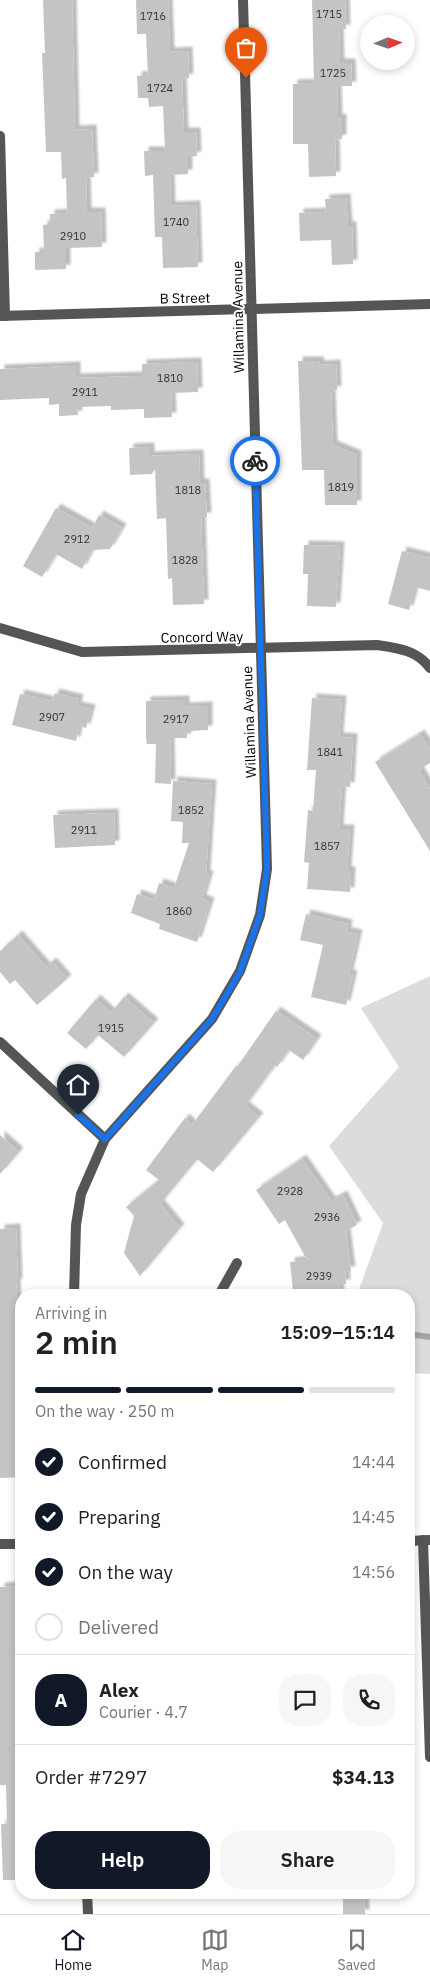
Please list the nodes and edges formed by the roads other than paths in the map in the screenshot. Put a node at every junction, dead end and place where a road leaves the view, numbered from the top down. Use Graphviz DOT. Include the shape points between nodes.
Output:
graph roads {
  1 [pos="244,0"];
  2 [pos="0,136"];
  3 [pos="430,304"];
  4 [pos="252,310"];
  5 [pos="2,316"];
  6 [pos="0,628"];
  7 [pos="260,650"];
  8 [pos="430,668"];
  9 [pos="0,1042"];
  10 [pos="105,1139"];
  11 [pos="237,1262"];
  12 [pos="74,1289"];
  13 [pos="222,1289"];
  14 [pos="427,1540"];
  15 [pos="0,1544"];
  16 [pos="15,1544"];
  17 [pos="430,1757"];
  18 [pos="87,1899"];
  19 [pos="88,1914"];
  1 -- 4 [label="street, Willamina Avenue"];
  2 -- 5 [label="street"];
  3 -- 4 [label="street, B Street"];
  4 -- 5 [label="street, B Street"];
  4 -- 7 [label="street, Willamina Avenue"];
  6 -- 7 [label="street, Concord Way" via="82,652"];
  7 -- 8 [label="street, Concord Way" via="377,645 405,649"];
  7 -- 10 [label="street, Willamina Avenue" via="267,869 260,915 240,972 212,1019"];
  9 -- 10 [label="street"];
  10 -- 12 [label="street, Willamina Avenue" via="81,1194 76,1225"];
  11 -- 13 [label="street"];
  14 -- 17 [label="street"];
  15 -- 16 [label="street"];
  18 -- 19 [label="street"];
}
